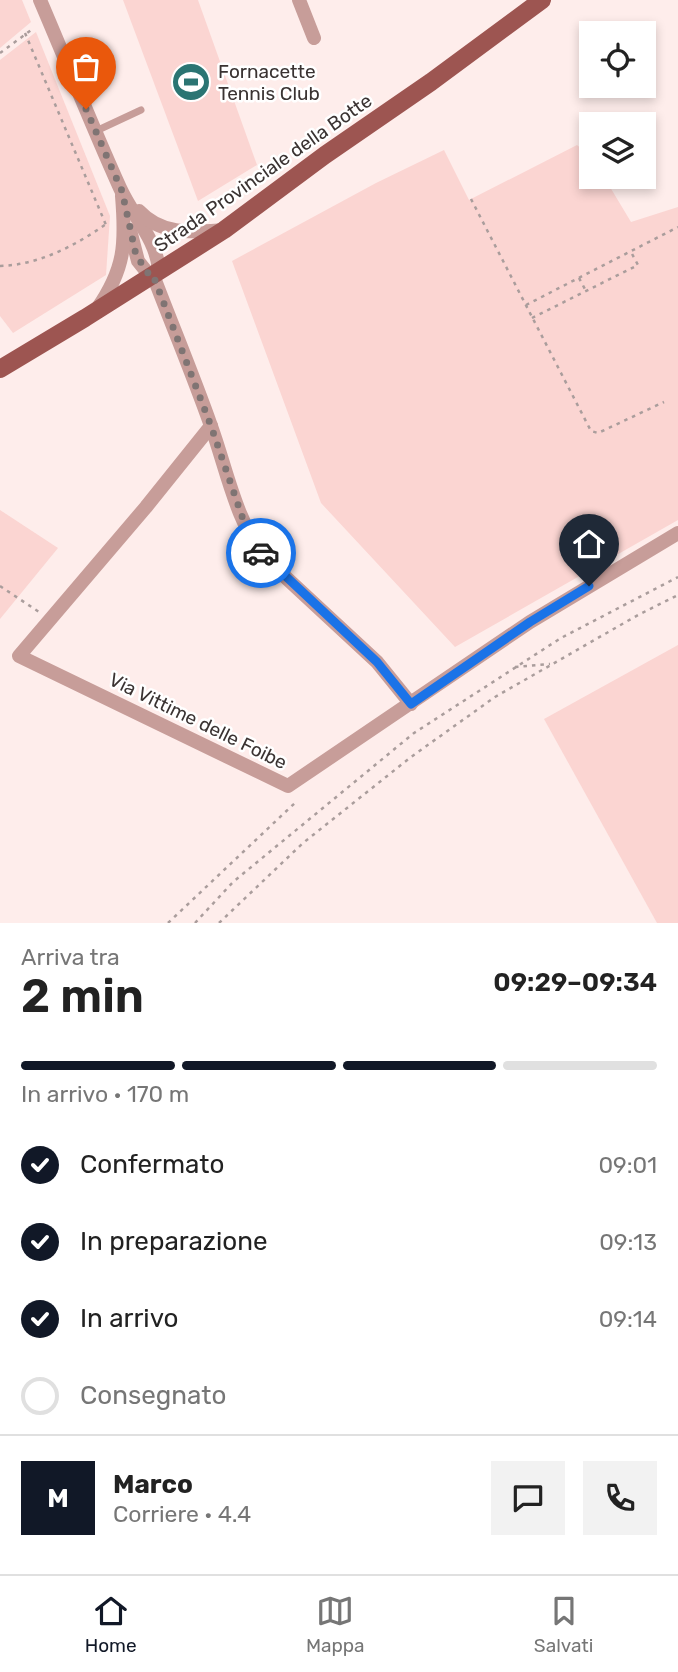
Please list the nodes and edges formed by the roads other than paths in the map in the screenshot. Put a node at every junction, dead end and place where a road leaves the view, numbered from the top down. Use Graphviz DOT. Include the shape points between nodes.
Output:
graph roads {
  1 [pos="40,0"];
  2 [pos="299,0"];
  3 [pos="542,0"];
  4 [pos="314,38"];
  5 [pos="141,110"];
  6 [pos="96,131"];
  7 [pos="122,191"];
  8 [pos="224,230"];
  9 [pos="154,274"];
  10 [pos="94,313"];
  11 [pos="0,369"];
  12 [pos="211,426"];
  13 [pos="678,533"];
  14 [pos="411,704"];
  1 -- 6 [label="street"];
  2 -- 4 [label="street"];
  3 -- 8 [label="main road, Strada Provinciale della Botte"];
  5 -- 6 [label="lane"];
  6 -- 7 [label="street"];
  7 -- 8 [label="street" via="150,222 164,229"];
  7 -- 9 [label="street" via="136,255"];
  7 -- 10 [label="street" via="122,259 116,279"];
  8 -- 9 [label="main road, Strada Provinciale della Botte"];
  9 -- 10 [label="main road, Strada Provinciale della Botte"];
  9 -- 12 [label="street"];
  10 -- 11 [label="main road, Strada Provinciale della Botte"];
  12 -- 14 [label="street" via="256,546 377,662"];
  12 -- 14 [label="street, Via Vittime delle Foibe" via="19,656 288,786"];
  13 -- 14 [label="street, Via Vittime delle Foibe" via="530,622"];
}
